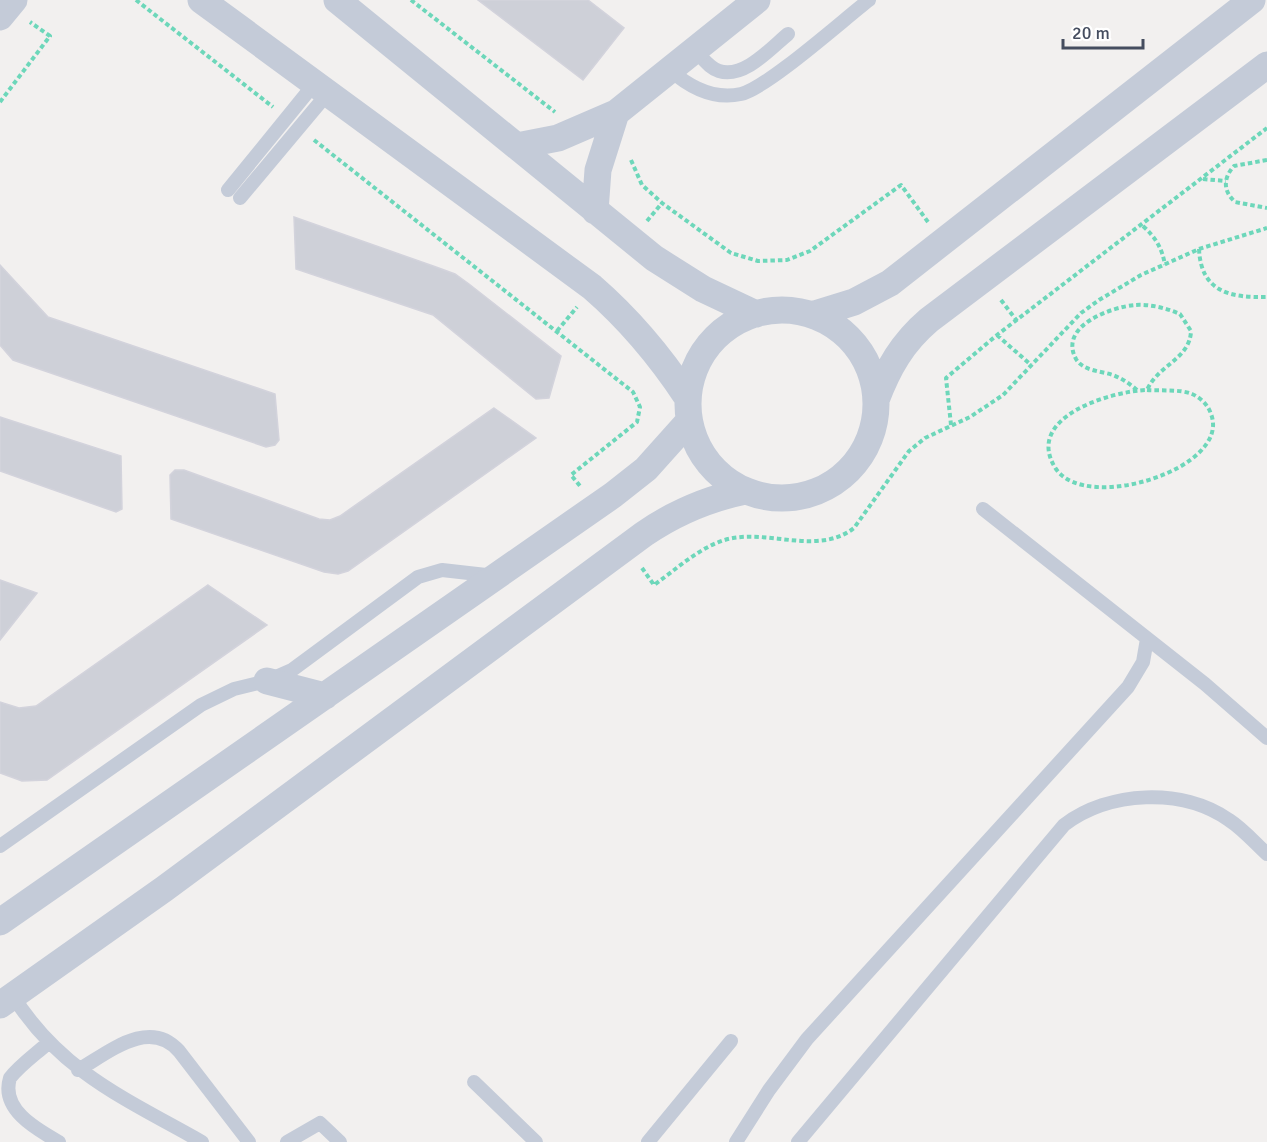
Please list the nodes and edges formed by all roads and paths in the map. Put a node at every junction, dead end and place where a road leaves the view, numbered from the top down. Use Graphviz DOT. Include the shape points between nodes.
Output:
graph roads {
  1 [pos="136,0"];
  2 [pos="201,0"];
  3 [pos="225,0"];
  4 [pos="338,0"];
  5 [pos="411,0"];
  6 [pos="758,0"];
  7 [pos="868,0"];
  8 [pos="1252,0"];
  9 [pos="13,12"];
  10 [pos="788,34"];
  11 [pos="255,39"];
  12 [pos="694,50"];
  13 [pos="1267,65"];
  14 [pos="669,69"];
  15 [pos="321,88"];
  16 [pos="0,102"];
  17 [pos="616,113"];
  18 [pos="563,116"];
  19 [pos="286,118"];
  20 [pos="299,128"];
  21 [pos="1267,128"];
  22 [pos="517,146"];
  23 [pos="630,156"];
  24 [pos="1267,160"];
  25 [pos="1203,179"];
  26 [pos="1226,181"];
  27 [pos="1267,208"];
  28 [pos="596,211"];
  29 [pos="1142,226"];
  30 [pos="1267,228"];
  31 [pos="944,242"];
  32 [pos="1199,249"];
  33 [pos="1165,266"];
  34 [pos="1267,297"];
  35 [pos="756,314"];
  36 [pos="1081,314"];
  37 [pos="812,315"];
  38 [pos="1088,322"];
  39 [pos="997,335"];
  40 [pos="1032,365"];
  41 [pos="1137,390"];
  42 [pos="1147,390"];
  43 [pos="876,400"];
  44 [pos="688,409"];
  45 [pos="951,425"];
  46 [pos="745,491"];
  47 [pos="596,507"];
  48 [pos="983,509"];
  49 [pos="627,548"];
  50 [pos="497,576"];
  51 [pos="1147,639"];
  52 [pos="267,681"];
  53 [pos="326,696"];
  54 [pos="1267,738"];
  55 [pos="0,846"];
  56 [pos="1267,854"];
  57 [pos="0,922"];
  58 [pos="6,1000"];
  59 [pos="731,1041"];
  60 [pos="48,1043"];
  61 [pos="78,1070"];
  62 [pos="474,1082"];
  63 [pos="59,1142"];
  64 [pos="202,1142"];
  65 [pos="249,1142"];
  66 [pos="287,1142"];
  67 [pos="340,1142"];
  68 [pos="536,1142"];
  69 [pos="648,1142"];
  70 [pos="736,1142"];
  71 [pos="798,1142"];
  1 -- 19 [label="path"];
  2 -- 11 [label="street"];
  3 -- 11 [label="street"];
  4 -- 22 [label="street"];
  5 -- 18 [label="path"];
  6 -- 12 [label="street"];
  7 -- 14 [label="lane" via="764,82 743,93 729,96 703,91"];
  8 -- 31 [label="street"];
  9 -- 16 [label="path" via="50,36"];
  10 -- 12 [label="lane" via="738,72 712,68"];
  11 -- 15 [label="street"];
  12 -- 14 [label="street"];
  13 -- 43 [label="street" via="929,320 903,346"];
  14 -- 17 [label="street"];
  15 -- 19 [label="lane"];
  15 -- 20 [label="lane"];
  15 -- 44 [label="street" via="592,287 654,350"];
  17 -- 22 [label="street" via="578,131"];
  17 -- 28 [label="street" via="598,170"];
  19 -- 20 [label="lane" via="234,194"];
  20 -- 47 [label="path" via="633,392 640,407 633,428 571,475"];
  21 -- 25 [label="path"];
  22 -- 28 [label="street"];
  23 -- 31 [label="path" via="636,176 650,193 731,253 758,261 787,260 810,251 901,185"];
  24 -- 26 [label="path" via="1234,166"];
  25 -- 26 [label="path"];
  25 -- 29 [label="path"];
  26 -- 27 [label="path" via="1226,189 1235,202"];
  28 -- 35 [label="street" via="678,274"];
  29 -- 33 [label="path" via="1154,236"];
  29 -- 39 [label="path"];
  30 -- 32 [label="path"];
  31 -- 37 [label="street" via="873,294"];
  32 -- 33 [label="path"];
  32 -- 34 [label="path" via="1205,276 1215,287 1227,294"];
  33 -- 36 [label="path" via="1118,287"];
  35 -- 37 [label="street" via="794,311"];
  35 -- 44 [label="street" via="713,339 695,366"];
  36 -- 38 [label="path"];
  36 -- 40 [label="path"];
  37 -- 43 [label="street" via="832,325 857,348 872,378"];
  38 -- 41 [label="path" via="1074,338 1076,358 1083,366 1116,376"];
  38 -- 42 [label="path" via="1111,310 1136,305 1171,310 1187,321 1191,331 1186,350 1157,372"];
  39 -- 40 [label="path"];
  39 -- 45 [label="path" via="946,378"];
  40 -- 45 [label="path" via="1003,395"];
  41 -- 42 [label="path"];
  41 -- 42 [label="path" via="1090,402 1056,428 1051,438 1052,462 1067,480 1089,487 1129,485 1167,473 1207,444 1212,415 1200,399 1182,392"];
  43 -- 46 [label="street" via="866,446 854,466 836,482 815,493 792,498"];
  44 -- 46 [label="street" via="696,443 708,464"];
  44 -- 47 [label="street" via="646,469"];
  45 -- 49 [label="path" via="909,451 854,528 836,539 731,538 703,551 654,585"];
  46 -- 49 [label="street" via="682,511"];
  47 -- 50 [label="street"];
  48 -- 51 [label="lane"];
  49 -- 58 [label="street" via="183,875"];
  50 -- 52 [label="lane" via="442,570 418,577 292,670"];
  50 -- 53 [label="street"];
  51 -- 54 [label="lane"];
  51 -- 70 [label="lane" via="1143,662 1128,687 807,1039"];
  52 -- 53 [label="street"];
  52 -- 55 [label="lane" via="234,689 201,705"];
  53 -- 57 [label="street"];
  56 -- 71 [label="lane" via="1230,820 1172,798 1101,803 1075,816"];
  58 -- 60 [label="lane"];
  59 -- 69 [label="lane"];
  60 -- 61 [label="lane"];
  60 -- 63 [label="lane" via="11,1077 4,1094 11,1112"];
  61 -- 64 [label="lane"];
  61 -- 65 [label="lane" via="138,1037 165,1039 179,1051"];
  62 -- 68 [label="lane"];
  66 -- 67 [label="lane" via="320,1122"];
}
